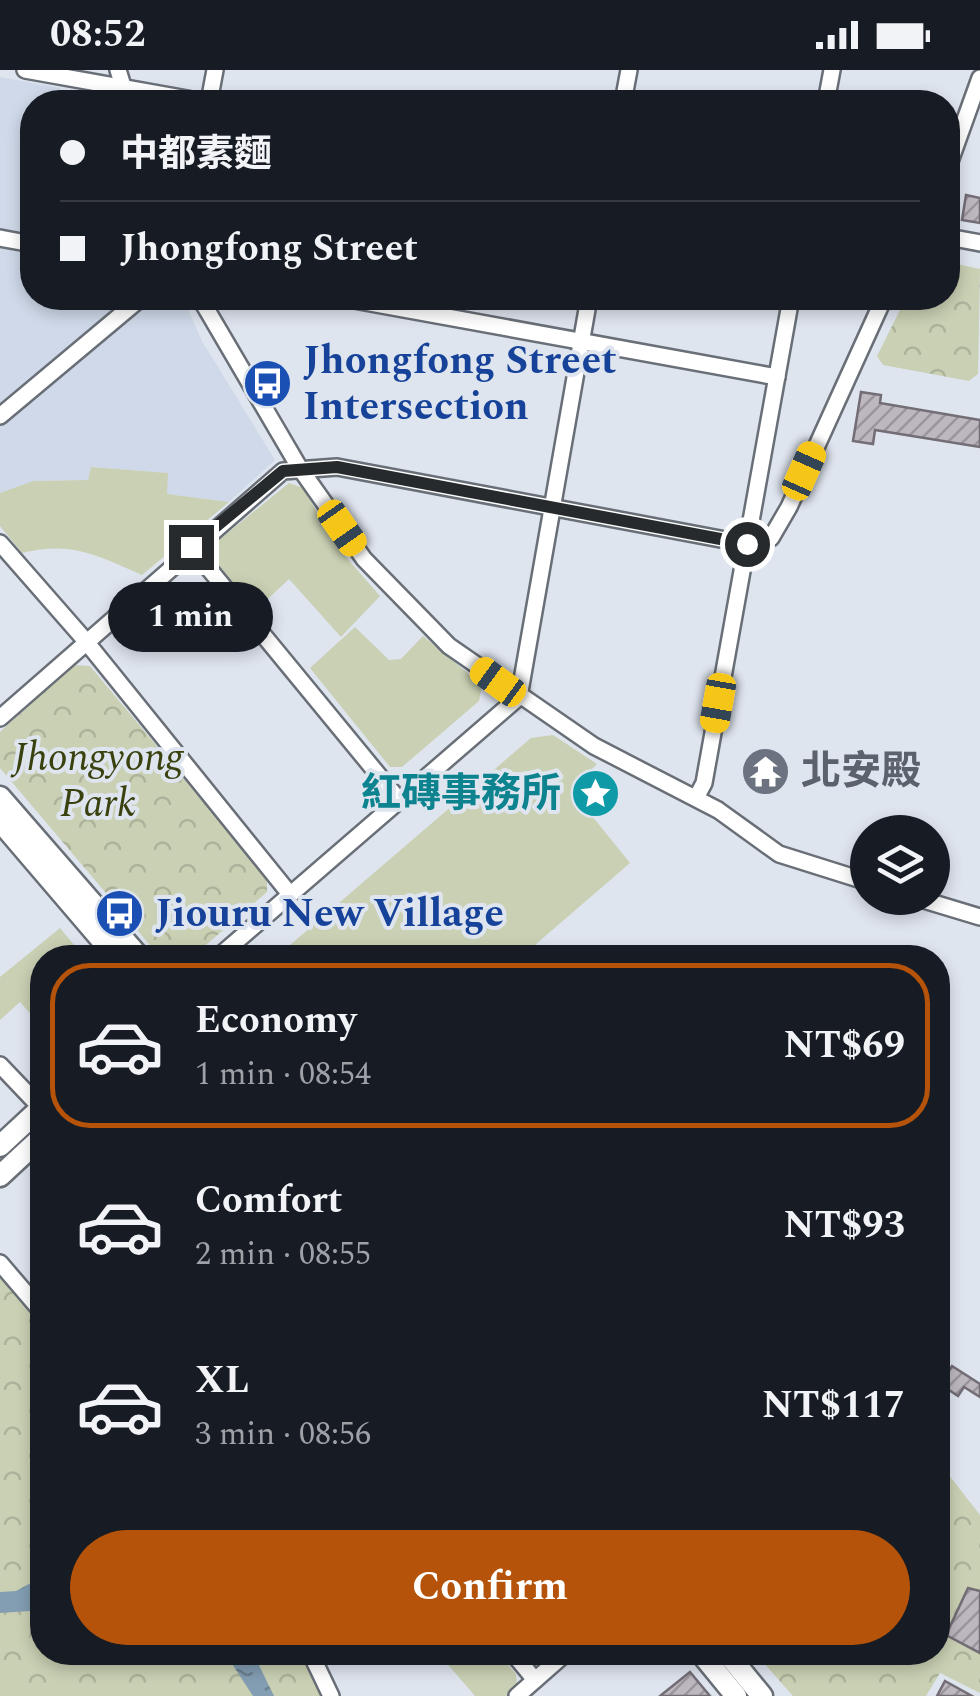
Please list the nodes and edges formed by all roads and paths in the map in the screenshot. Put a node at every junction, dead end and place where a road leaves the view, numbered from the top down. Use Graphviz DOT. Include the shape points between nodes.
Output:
graph roads {
  1 [pos="25,70"];
  2 [pos="980,78"];
  3 [pos="106,90"];
  4 [pos="960,134"];
  5 [pos="127,310"];
  6 [pos="207,310"];
  7 [pos="408,310"];
  8 [pos="587,310"];
  9 [pos="789,310"];
  10 [pos="878,310"];
  11 [pos="581,342"];
  12 [pos="777,377"];
  13 [pos="0,416"];
  14 [pos="299,467"];
  15 [pos="552,510"];
  16 [pos="0,543"];
  17 [pos="747,544"];
  18 [pos="191,547"];
  19 [pos="84,640"];
  20 [pos="519,697"];
  21 [pos="0,718"];
  22 [pos="0,797"];
  23 [pos="696,798"];
  24 [pos="399,800"];
  25 [pos="0,821"];
  26 [pos="850,876"];
  27 [pos="289,893"];
  28 [pos="950,908"];
  29 [pos="980,918"];
  30 [pos="106,945"];
  31 [pos="129,945"];
  32 [pos="231,945"];
  33 [pos="0,1065"];
  34 [pos="30,1096"];
  35 [pos="30,1119"];
  36 [pos="0,1146"];
  37 [pos="30,1148"];
  38 [pos="0,1176"];
  39 [pos="0,1263"];
  40 [pos="30,1298"];
  41 [pos="316,1665"];
  42 [pos="523,1665"];
  43 [pos="552,1665"];
  44 [pos="711,1665"];
  45 [pos="737,1665"];
  46 [pos="535,1680"];
  47 [pos="331,1696"];
  48 [pos="516,1696"];
  49 [pos="736,1696"];
  50 [pos="762,1696"];
  1 -- 3 [label="street"];
  2 -- 4 [label="street"];
  5 -- 13 [label="street"];
  6 -- 14 [label="street"];
  7 -- 11 [label="street"];
  8 -- 11 [label="street"];
  9 -- 12 [label="street"];
  10 -- 17 [label="street" via="776,532"];
  11 -- 12 [label="street"];
  11 -- 15 [label="street"];
  12 -- 17 [label="street"];
  14 -- 15 [label="street" via="337,467"];
  14 -- 18 [label="street" via="276,476"];
  14 -- 20 [label="street" via="364,559 411,610"];
  15 -- 17 [label="street"];
  15 -- 20 [label="street"];
  16 -- 19 [label="street"];
  17 -- 23 [label="street"];
  18 -- 19 [label="street"];
  18 -- 24 [label="street"];
  19 -- 21 [label="street"];
  19 -- 27 [label="street"];
  20 -- 23 [label="street" via="594,746"];
  20 -- 24 [label="street"];
  22 -- 31 [label="street"];
  23 -- 26 [label="street" via="779,854"];
  24 -- 27 [label="street"];
  25 -- 30 [label="street"];
  27 -- 32 [label="street"];
  28 -- 29 [label="street"];
  33 -- 34 [label="street"];
  35 -- 36 [label="street"];
  37 -- 38 [label="street"];
  39 -- 40 [label="street"];
  41 -- 47 [label="street"];
  42 -- 46 [label="street"];
  43 -- 46 [label="street"];
  44 -- 49 [label="street"];
  45 -- 50 [label="street"];
  46 -- 48 [label="street"];
}
